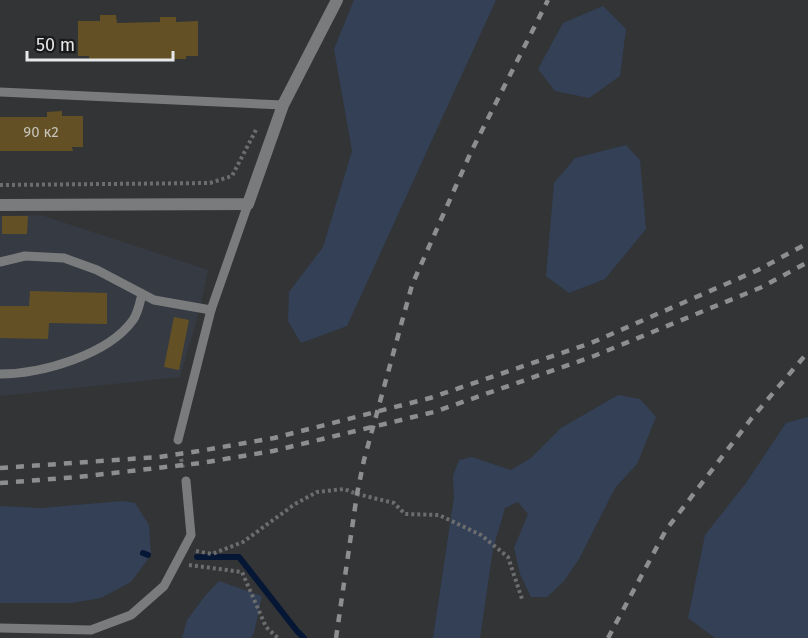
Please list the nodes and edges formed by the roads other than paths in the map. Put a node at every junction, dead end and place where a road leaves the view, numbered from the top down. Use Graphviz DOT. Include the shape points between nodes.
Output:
graph roads {
  1 [pos="337,0"];
  2 [pos="0,92"];
  3 [pos="283,105"];
  4 [pos="248,204"];
  5 [pos="0,205"];
  6 [pos="0,262"];
  7 [pos="142,294"];
  8 [pos="211,310"];
  9 [pos="0,374"];
  10 [pos="178,440"];
  11 [pos="186,481"];
  12 [pos="0,628"];
  13 [pos="91,630"];
  14 [pos="83,638"];
  1 -- 3 [label="street"];
  2 -- 3 [label="lane"];
  3 -- 4 [label="street"];
  4 -- 5 [label="street"];
  4 -- 8 [label="lane"];
  6 -- 7 [label="lane" via="25,256 64,258"];
  7 -- 8 [label="lane" via="154,300"];
  7 -- 9 [label="lane" via="134,319 116,339 89,354 56,365"];
  8 -- 10 [label="lane"];
  11 -- 13 [label="lane" via="191,535 164,586 131,615"];
  12 -- 13 [label="lane"];
  13 -- 14 [label="lane"];
}
